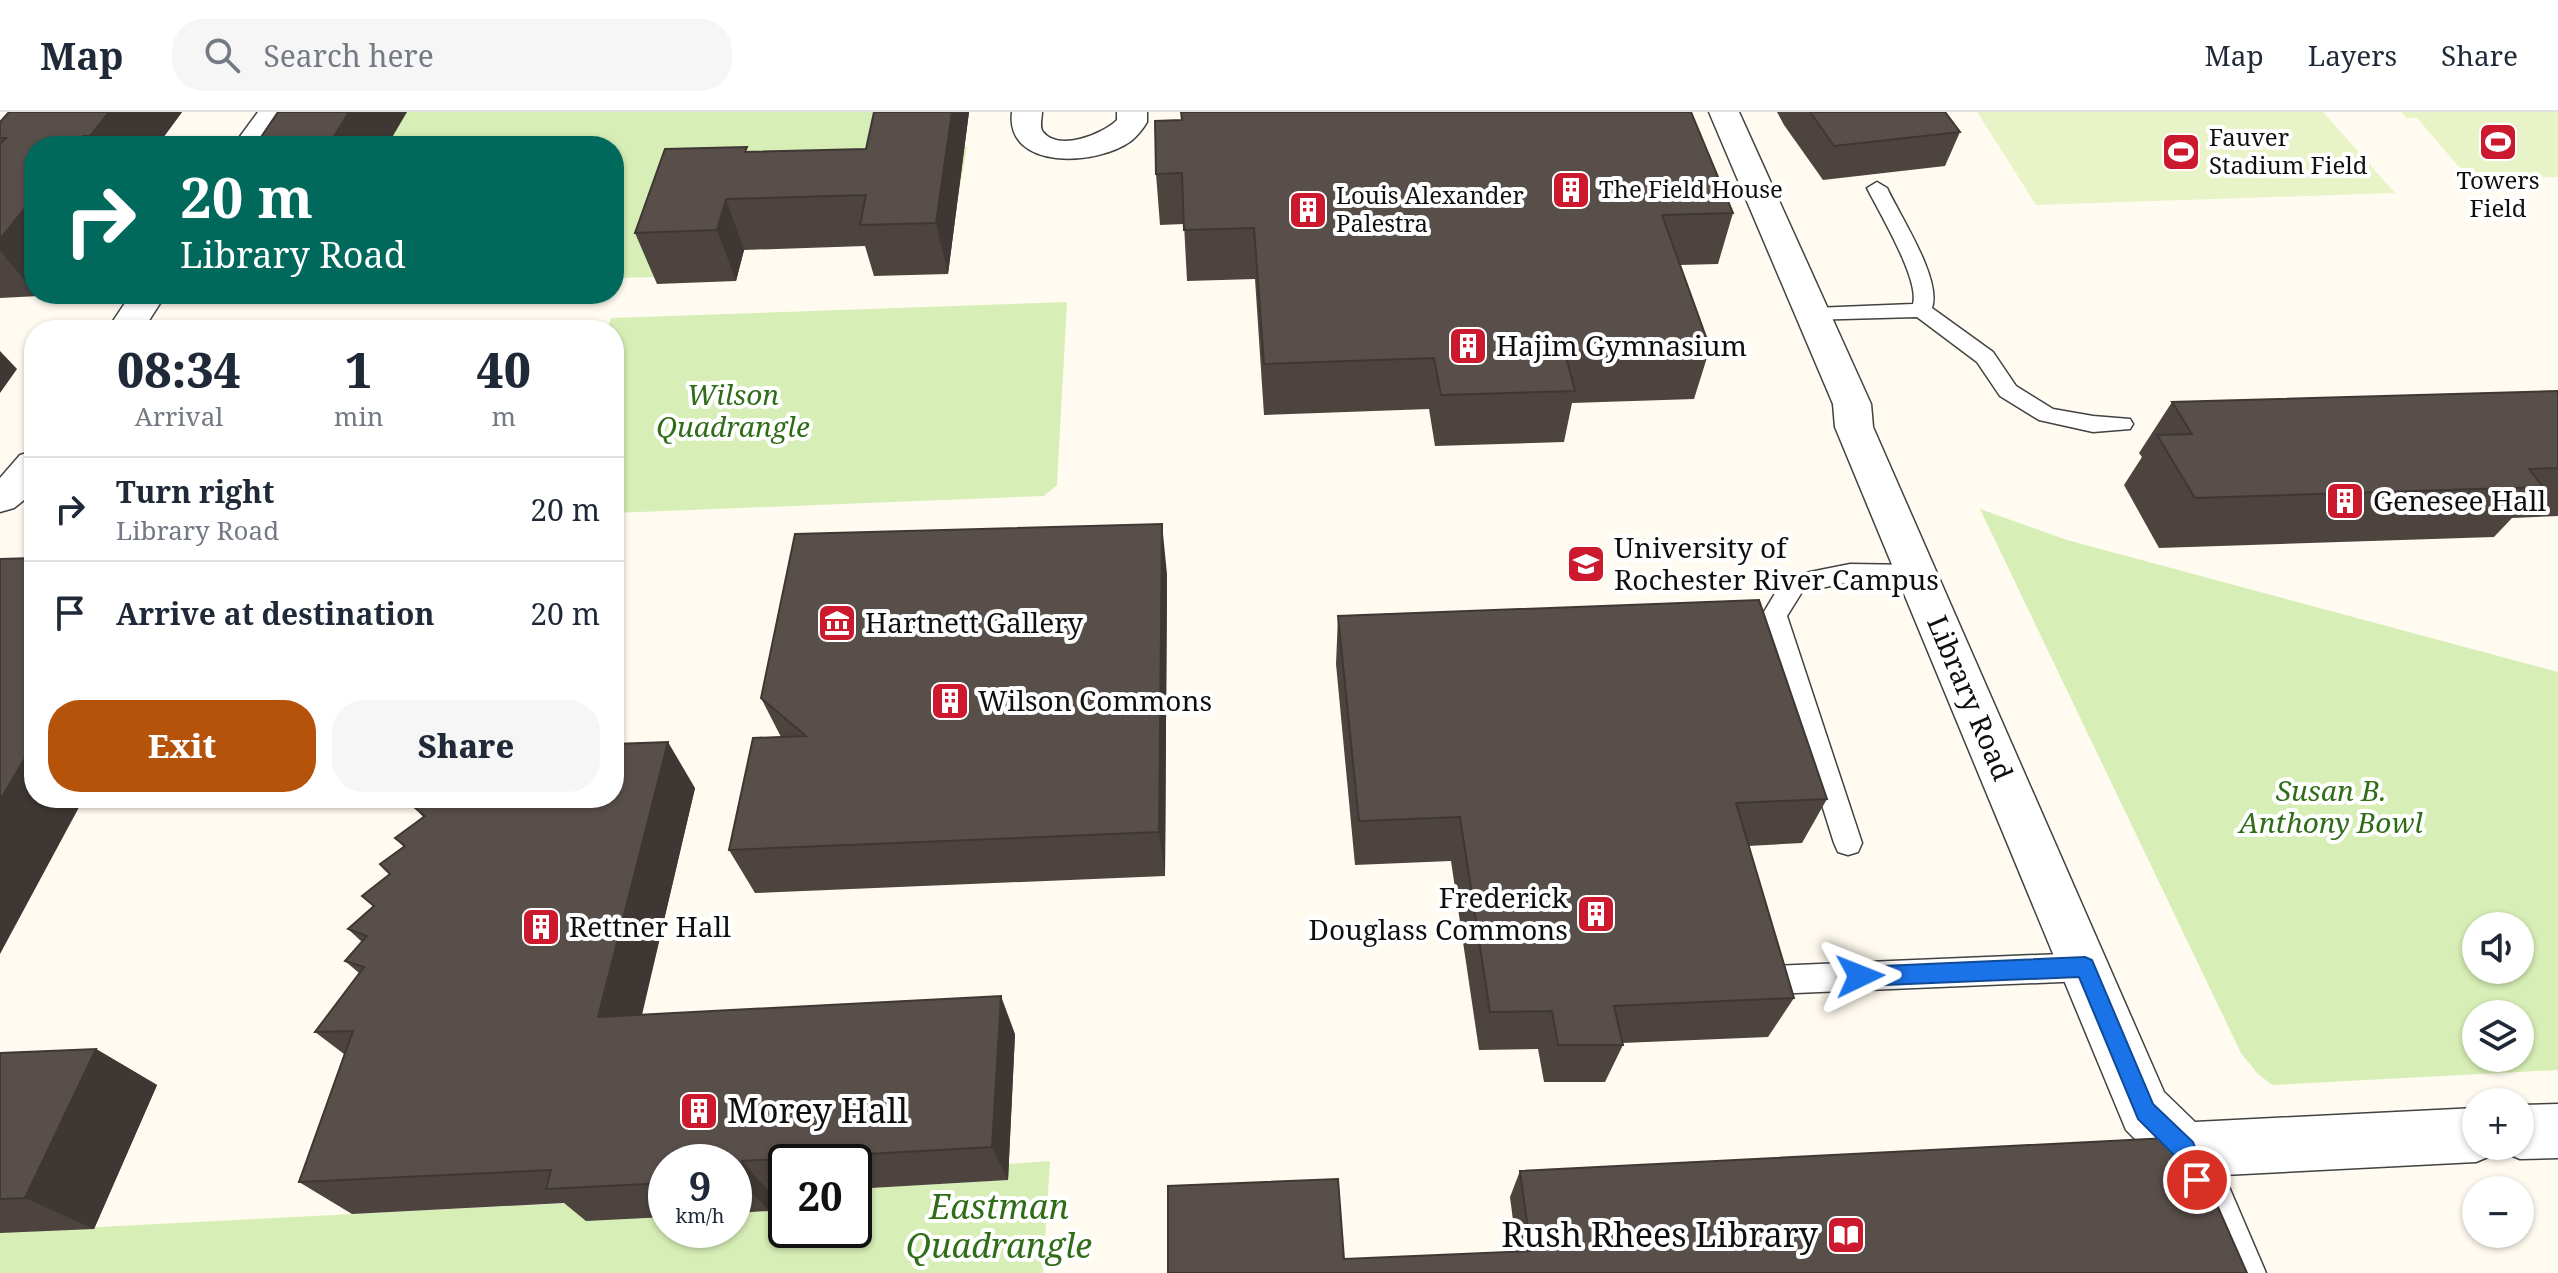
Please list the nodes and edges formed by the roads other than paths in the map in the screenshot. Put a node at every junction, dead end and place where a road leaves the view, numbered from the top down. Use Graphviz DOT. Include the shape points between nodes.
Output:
graph roads {
  1 [pos="273,112"];
  2 [pos="1027,112"];
  3 [pos="1132,112"];
  4 [pos="1724,112"];
  5 [pos="256,136"];
  6 [pos="1877,188"];
  7 [pos="1921,310"];
  8 [pos="1814,315"];
  9 [pos="2122,424"];
  10 [pos="24,478"];
  11 [pos="0,498"];
  12 [pos="1917,574"];
  13 [pos="1848,843"];
  14 [pos="2085,967"];
  15 [pos="1770,980"];
  16 [pos="2558,1131"];
  17 [pos="2534,1132"];
  18 [pos="2462,1136"];
  19 [pos="2185,1150"];
  20 [pos="2237,1273"];
  1 -- 5 [label="street"];
  2 -- 3 [label="street" via="1023,122 1035,141 1067,150 1116,139 1132,122"];
  4 -- 8 [label="street, Library Road"];
  6 -- 7 [label="lane" via="1919,274 1925,298"];
  7 -- 8 [label="lane"];
  7 -- 9 [label="lane" via="1985,357 2008,391 2047,415"];
  8 -- 12 [label="street, Library Road" via="1852,404 1854,427"];
  10 -- 11 [label="street"];
  12 -- 13 [label="lane" via="1850,573 1794,584 1774,615"];
  12 -- 14 [label="street, Library Road"];
  14 -- 15 [label="lane"];
  14 -- 19 [label="street, Library Road" via="2145,1111"];
  16 -- 17 [label="street"];
  18 -- 19 [label="street"];
  19 -- 20 [label="street, Library Road"];
}
